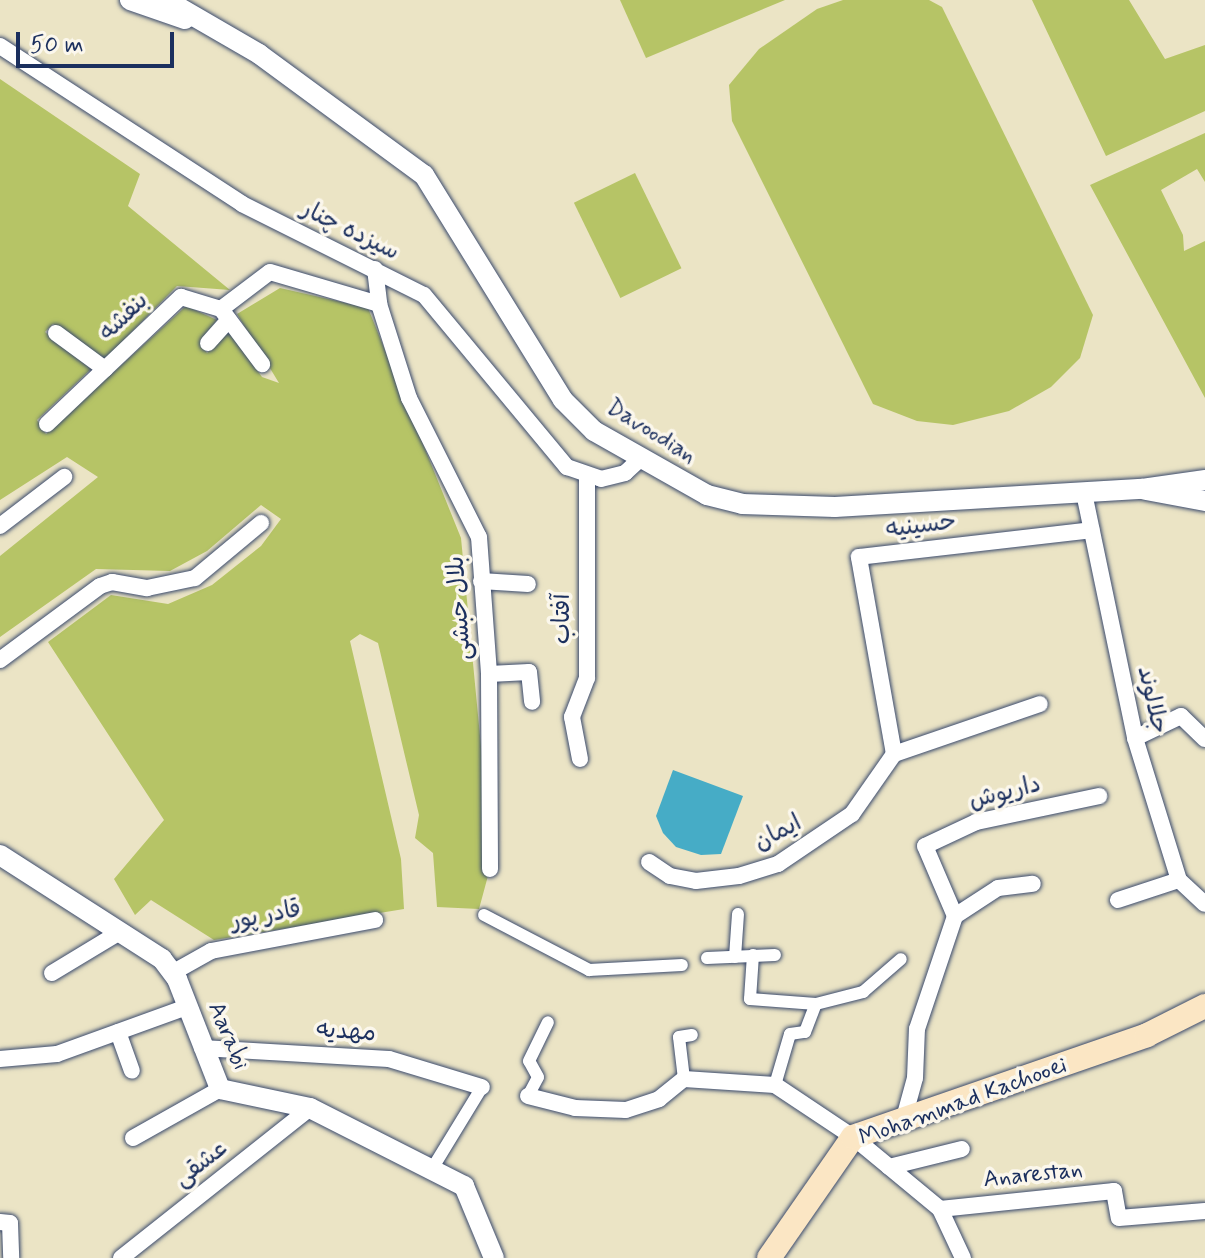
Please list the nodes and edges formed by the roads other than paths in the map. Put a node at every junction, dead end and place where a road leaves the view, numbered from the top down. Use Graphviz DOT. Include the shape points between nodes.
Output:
graph roads {
  1 [pos="130,0"];
  2 [pos="166,0"];
  3 [pos="215,27"];
  4 [pos="0,46"];
  5 [pos="375,269"];
  6 [pos="379,304"];
  7 [pos="225,315"];
  8 [pos="56,333"];
  9 [pos="208,343"];
  10 [pos="262,364"];
  11 [pos="105,369"];
  12 [pos="47,424"];
  13 [pos="639,460"];
  14 [pos="587,476"];
  15 [pos="64,477"];
  16 [pos="1205,480"];
  17 [pos="1142,489"];
  18 [pos="1084,493"];
  19 [pos="1205,501"];
  20 [pos="261,523"];
  21 [pos="0,526"];
  22 [pos="1091,530"];
  23 [pos="481,581"];
  24 [pos="528,584"];
  25 [pos="0,660"];
  26 [pos="489,674"];
  27 [pos="532,702"];
  28 [pos="1040,704"];
  29 [pos="1135,738"];
  30 [pos="1205,739"];
  31 [pos="894,754"];
  32 [pos="580,759"];
  33 [pos="1099,796"];
  34 [pos="0,855"];
  35 [pos="649,862"];
  36 [pos="490,869"];
  37 [pos="1179,880"];
  38 [pos="1033,884"];
  39 [pos="1118,900"];
  40 [pos="1205,904"];
  41 [pos="738,914"];
  42 [pos="484,915"];
  43 [pos="955,916"];
  44 [pos="375,920"];
  45 [pos="120,932"];
  46 [pos="753,955"];
  47 [pos="775,955"];
  48 [pos="735,957"];
  49 [pos="707,958"];
  50 [pos="901,959"];
  51 [pos="682,965"];
  52 [pos="52,973"];
  53 [pos="172,973"];
  54 [pos="816,1004"];
  55 [pos="1205,1006"];
  56 [pos="187,1007"];
  57 [pos="548,1022"];
  58 [pos="118,1032"];
  59 [pos="692,1035"];
  60 [pos="202,1048"];
  61 [pos="0,1059"];
  62 [pos="132,1071"];
  63 [pos="684,1079"];
  64 [pos="775,1085"];
  65 [pos="482,1087"];
  66 [pos="220,1089"];
  67 [pos="528,1096"];
  68 [pos="310,1108"];
  69 [pos="904,1118"];
  70 [pos="853,1137"];
  71 [pos="133,1138"];
  72 [pos="962,1149"];
  73 [pos="889,1167"];
  74 [pos="432,1169"];
  75 [pos="940,1209"];
  76 [pos="1205,1211"];
  77 [pos="0,1222"];
  78 [pos="11,1258"];
  79 [pos="121,1258"];
  80 [pos="494,1258"];
  81 [pos="769,1258"];
  82 [pos="963,1258"];
  1 -- 3 [label="street, Davoodian"];
  2 -- 3 [label="street, Davoodian"];
  3 -- 13 [label="street, Davoodian" via="289,74 424,175 563,400 594,431"];
  4 -- 5 [label="street, سیزده چنار" via="242,204"];
  5 -- 6 [label="street, بلال حبشی"];
  5 -- 14 [label="street, سیزده چنار" via="424,295 567,467"];
  6 -- 7 [label="street" via="270,272"];
  6 -- 23 [label="street, بلال حبشی" via="409,398 479,537"];
  7 -- 9 [label="street"];
  7 -- 10 [label="street"];
  7 -- 11 [label="street, بنفشه" via="181,297"];
  8 -- 11 [label="street"];
  11 -- 12 [label="street, بنفشه"];
  13 -- 14 [label="street" via="625,473 601,479"];
  13 -- 18 [label="street, Davoodian" via="707,495 792,508"];
  14 -- 32 [label="street, آفتاب" via="587,678 572,717"];
  15 -- 21 [label="street"];
  16 -- 17 [label="street, Davoodian"];
  17 -- 18 [label="street, Davoodian"];
  17 -- 19 [label="street, Davoodian"];
  18 -- 22 [label="street, جلالوند"];
  20 -- 25 [label="street" via="195,578 167,587 112,582 100,586"];
  22 -- 29 [label="street, جلالوند"];
  22 -- 31 [label="street, حسینیه" via="859,557"];
  23 -- 24 [label="street"];
  23 -- 26 [label="street, بلال حبشی"];
  26 -- 27 [label="street" via="529,672"];
  26 -- 36 [label="street, بلال حبشی"];
  28 -- 31 [label="street"];
  29 -- 30 [label="street" via="1181,716"];
  29 -- 37 [label="street, جلالوند"];
  31 -- 35 [label="street, ایمان" via="852,814 778,864 696,881 670,876"];
  33 -- 43 [label="street, داریوش" via="976,822 925,846"];
  34 -- 45 [label="street, Aarabi"];
  37 -- 39 [label="street"];
  37 -- 40 [label="street"];
  38 -- 43 [label="street" via="998,888"];
  41 -- 48 [label="street"];
  42 -- 51 [label="street" via="589,970 610,973"];
  43 -- 69 [label="street" via="917,1029 915,1078"];
  44 -- 53 [label="street, قادر پور" via="211,951"];
  45 -- 52 [label="street"];
  45 -- 53 [label="street, Aarabi" via="162,959"];
  46 -- 47 [label="street"];
  46 -- 48 [label="street"];
  46 -- 54 [label="street" via="750,999"];
  48 -- 49 [label="street"];
  50 -- 54 [label="street" via="863,992"];
  53 -- 56 [label="street, Aarabi"];
  54 -- 64 [label="street" via="805,1032 790,1034"];
  55 -- 69 [label="main road, Mohammad Kachooei" via="1059,1073"];
  56 -- 58 [label="street"];
  56 -- 60 [label="street, Aarabi"];
  57 -- 67 [label="street" via="529,1061 538,1077"];
  58 -- 61 [label="street" via="57,1054"];
  58 -- 62 [label="street"];
  59 -- 63 [label="street" via="679,1037"];
  60 -- 65 [label="street, مهدیه" via="389,1059"];
  60 -- 66 [label="street, Aarabi"];
  63 -- 64 [label="street"];
  63 -- 67 [label="street" via="659,1099 626,1110 575,1108"];
  64 -- 70 [label="street"];
  65 -- 74 [label="street"];
  66 -- 68 [label="street, Aarabi"];
  66 -- 71 [label="street"];
  68 -- 74 [label="street, Aarabi"];
  68 -- 79 [label="street, عشقی"];
  69 -- 70 [label="main road, Mohammad Kachooei"];
  70 -- 73 [label="street"];
  70 -- 81 [label="main road, Mohammad Kachooei"];
  72 -- 73 [label="street"];
  73 -- 75 [label="street"];
  74 -- 80 [label="street, Aarabi" via="464,1186"];
  75 -- 76 [label="street, Anarestan" via="1114,1191 1119,1218"];
  75 -- 82 [label="street"];
  77 -- 78 [label="street" via="10,1223"];
}
